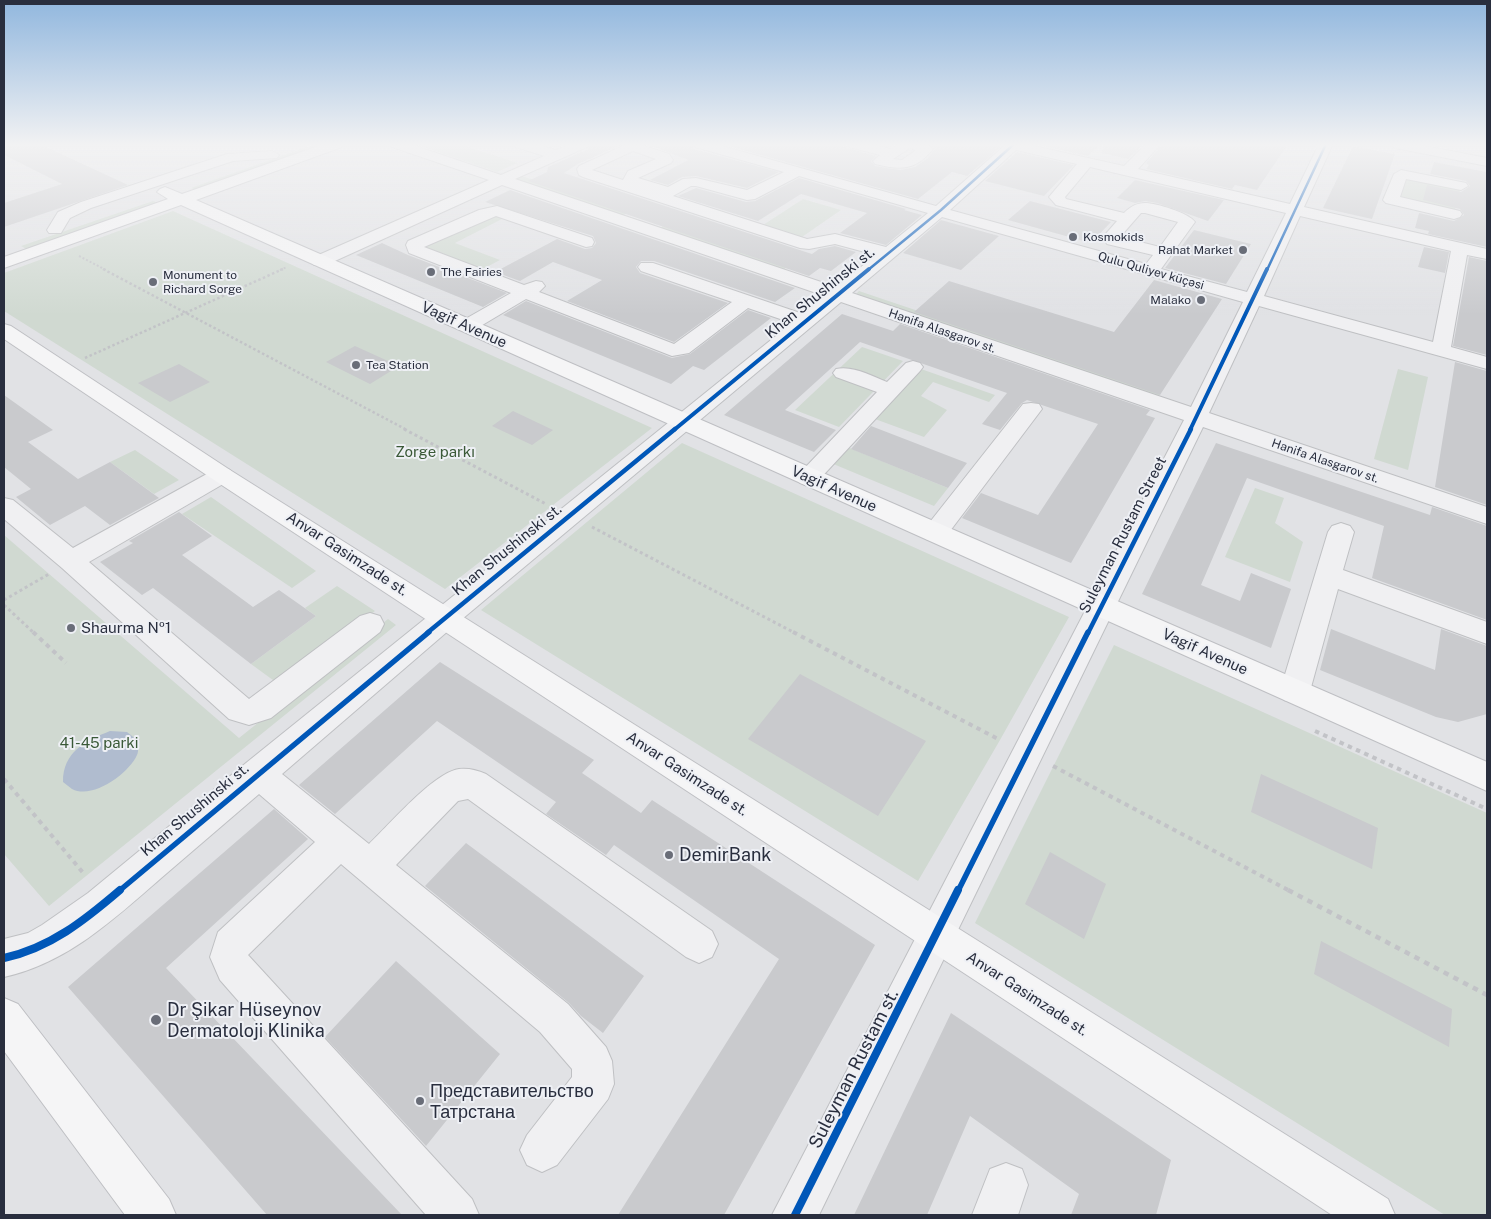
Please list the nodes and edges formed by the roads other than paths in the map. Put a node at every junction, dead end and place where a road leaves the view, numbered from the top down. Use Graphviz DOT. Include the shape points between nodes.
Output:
graph roads {
  1 [pos="1391,200"];
  2 [pos="98,201"];
  3 [pos="157,201"];
  4 [pos="162,201"];
  5 [pos="185,201"];
  6 [pos="454,201"];
  7 [pos="562,201"];
  8 [pos="677,201"];
  9 [pos="908,201"];
  10 [pos="951,201"];
  11 [pos="1060,201"];
  12 [pos="1256,201"];
  13 [pos="1299,201"];
  14 [pos="1395,201"];
  15 [pos="687,206"];
  16 [pos="941,210"];
  17 [pos="1295,210"];
  18 [pos="1454,214"];
  19 [pos="1128,219"];
  20 [pos="645,229"];
  21 [pos="55,230"];
  22 [pos="1380,230"];
  23 [pos="586,242"];
  24 [pos="4,248"];
  25 [pos="1460,248"];
  26 [pos="888,253"];
  27 [pos="1164,253"];
  28 [pos="1487,254"];
  29 [pos="320,261"];
  30 [pos="4,263"];
  31 [pos="647,267"];
  32 [pos="1150,271"];
  33 [pos="520,272"];
  34 [pos="543,282"];
  35 [pos="837,295"];
  36 [pos="1254,299"];
  37 [pos="590,300"];
  38 [pos="746,300"];
  39 [pos="527,302"];
  40 [pos="805,321"];
  41 [pos="467,326"];
  42 [pos="4,330"];
  43 [pos="1440,350"];
  44 [pos="1487,363"];
  45 [pos="913,367"];
  46 [pos="843,373"];
  47 [pos="891,390"];
  48 [pos="1031,409"];
  49 [pos="1196,417"];
  50 [pos="682,422"];
  51 [pos="222,475"];
  52 [pos="808,478"];
  53 [pos="4,506"];
  54 [pos="1487,516"];
  55 [pos="1341,532"];
  56 [pos="936,533"];
  57 [pos="71,561"];
  58 [pos="1329,575"];
  59 [pos="1101,606"];
  60 [pos="445,618"];
  61 [pos="370,624"];
  62 [pos="1487,633"];
  63 [pos="1294,692"];
  64 [pos="257,773"];
  65 [pos="1487,777"];
  66 [pos="340,841"];
  67 [pos="371,866"];
  68 [pos="937,936"];
  69 [pos="699,944"];
  70 [pos="4,958"];
  71 [pos="4,1018"];
  72 [pos="542,1150"];
  73 [pos="153,1215"];
  74 [pos="456,1215"];
  75 [pos="795,1215"];
  76 [pos="1372,1215"];
  1 -- 22 [label="street"];
  2 -- 21 [label="street" via="64,215"];
  3 -- 21 [label="main road"];
  4 -- 30 [label="main road"];
  5 -- 29 [label="main road, Vagif Avenue"];
  6 -- 29 [label="street"];
  7 -- 20 [label="street, Hanifa Alasgarov st."];
  8 -- 15 [label="street"];
  9 -- 16 [label="street, Qulu Quliyev küçəsi"];
  10 -- 16 [label="street, Khan Shushinski st."];
  11 -- 19 [label="street"];
  12 -- 17 [label="street"];
  13 -- 17 [label="street, Suleyman Rustam Street"];
  14 -- 18 [label="street"];
  15 -- 20 [label="street"];
  15 -- 26 [label="street" via="806,244 838,239"];
  16 -- 26 [label="street, Khan Shushinski st."];
  16 -- 32 [label="street, Qulu Quliyev küçəsi"];
  17 -- 22 [label="street"];
  17 -- 36 [label="street, Suleyman Rustam Street"];
  19 -- 27 [label="street" via="1111,237 1113,240"];
  19 -- 27 [label="street" via="1136,210 1145,208 1187,222"];
  20 -- 35 [label="street, Hanifa Alasgarov st."];
  21 -- 24 [label="main road"];
  22 -- 25 [label="street"];
  23 -- 39 [label="street" via="497,211 485,213 414,245 415,249"];
  25 -- 28 [label="street"];
  25 -- 43 [label="street"];
  26 -- 35 [label="street, Khan Shushinski st."];
  27 -- 32 [label="street"];
  29 -- 41 [label="main road, Vagif Avenue"];
  31 -- 38 [label="street"];
  32 -- 36 [label="street, Qulu Quliyev küçəsi"];
  33 -- 34 [label="street"];
  34 -- 37 [label="street"];
  34 -- 39 [label="street"];
  35 -- 40 [label="street, Khan Shushinski st."];
  35 -- 49 [label="street, Hanifa Alasgarov st."];
  36 -- 43 [label="street, Qulu Quliyev küçəsi"];
  36 -- 49 [label="street, Suleyman Rustam Street"];
  38 -- 39 [label="street" via="682,349 672,350 546,301"];
  38 -- 40 [label="street"];
  39 -- 41 [label="street"];
  40 -- 50 [label="street, Khan Shushinski st."];
  41 -- 50 [label="main road, Vagif Avenue" via="497,331"];
  42 -- 51 [label="main road, Anvar Gasimzade st."];
  43 -- 44 [label="street, Qulu Quliyev küçəsi"];
  45 -- 47 [label="street"];
  46 -- 47 [label="street"];
  47 -- 52 [label="street"];
  48 -- 56 [label="street"];
  49 -- 54 [label="street, Hanifa Alasgarov st."];
  49 -- 59 [label="street, Suleyman Rustam Street"];
  50 -- 52 [label="main road, Vagif Avenue"];
  50 -- 60 [label="street, Khan Shushinski st."];
  51 -- 57 [label="street"];
  51 -- 60 [label="main road, Anvar Gasimzade st."];
  52 -- 56 [label="main road, Vagif Avenue"];
  53 -- 57 [label="street"];
  55 -- 58 [label="street"];
  56 -- 59 [label="main road, Vagif Avenue"];
  57 -- 61 [label="street" via="240,710 249,712 271,702"];
  58 -- 62 [label="street"];
  58 -- 63 [label="street"];
  59 -- 63 [label="main road, Vagif Avenue"];
  59 -- 68 [label="street, Suleyman Rustam Street"];
  60 -- 64 [label="street, Khan Shushinski st."];
  60 -- 68 [label="main road, Anvar Gasimzade st."];
  63 -- 65 [label="main road, Vagif Avenue"];
  64 -- 66 [label="street"];
  64 -- 70 [label="street, Khan Shushinski st." via="82,921 38,948"];
  66 -- 67 [label="street"];
  66 -- 74 [label="street" via="231,945 229,957 233,967"];
  67 -- 69 [label="street" via="446,791 458,784 474,784"];
  67 -- 72 [label="street" via="554,1018 592,1061 593,1084"];
  68 -- 75 [label="street, Suleyman Rustam st."];
  68 -- 76 [label="main road, Anvar Gasimzade st."];
  71 -- 73 [label="main road"];
}
